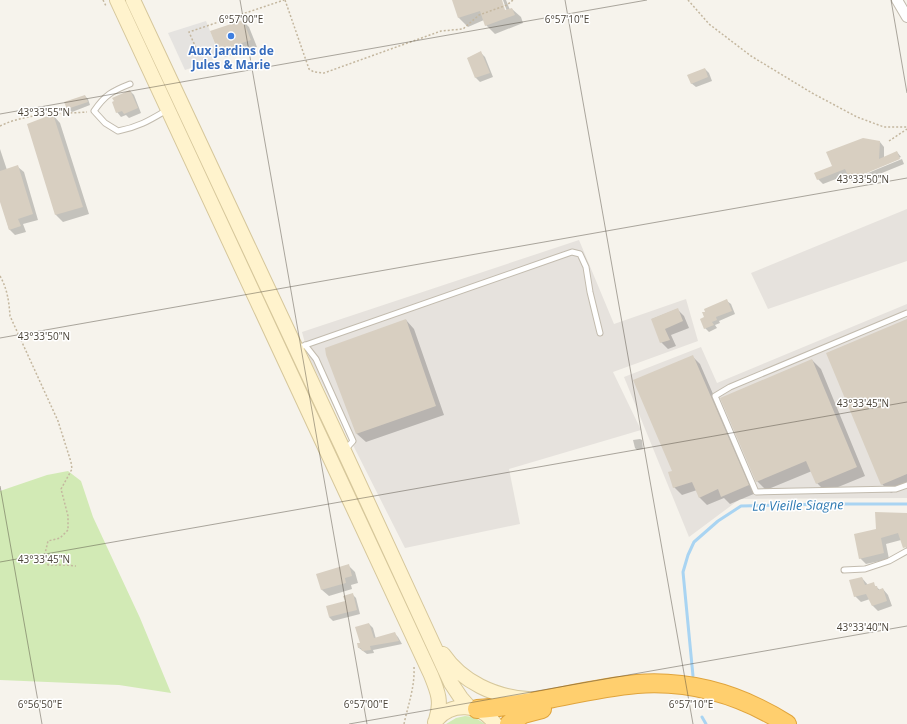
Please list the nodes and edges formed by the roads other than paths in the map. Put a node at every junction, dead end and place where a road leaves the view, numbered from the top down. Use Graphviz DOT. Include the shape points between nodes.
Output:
graph roads {
  1 [pos="117,0"];
  2 [pos="133,0"];
  3 [pos="897,0"];
  4 [pos="907,17"];
  5 [pos="130,84"];
  6 [pos="168,109"];
  7 [pos="907,312"];
  8 [pos="600,333"];
  9 [pos="300,346"];
  10 [pos="907,485"];
  11 [pos="907,551"];
  12 [pos="844,570"];
  13 [pos="429,633"];
  14 [pos="540,700"];
  15 [pos="473,708"];
  16 [pos="435,722"];
  17 [pos="495,724"];
  18 [pos="509,724"];
  19 [pos="769,724"];
  20 [pos="787,724"];
  1 -- 6 [label="main road"];
  2 -- 9 [label="main road"];
  3 -- 4 [label="street"];
  5 -- 6 [label="lane" via="102,99 94,112 105,124 118,131 130,129"];
  6 -- 16 [label="main road" via="431,675 440,708"];
  7 -- 10 [label="lane" via="730,387 715,396 756,492 896,489"];
  8 -- 9 [label="lane" via="586,267 580,254 572,252"];
  9 -- 13 [label="main road" via="344,451"];
  11 -- 12 [label="lane" via="865,569"];
  13 -- 14 [label="main road" via="456,670 476,684 510,697"];
  13 -- 15 [label="main road" via="451,683 461,698"];
  14 -- 15 [label="highway"];
  14 -- 20 [label="highway" via="635,684 677,684 722,693 754,705"];
  15 -- 16 [label="main road" via="451,709"];
  15 -- 17 [label="main road" via="485,713"];
  18 -- 19 [label="highway" via="532,711 623,696 667,693 695,696 721,703"];
}
